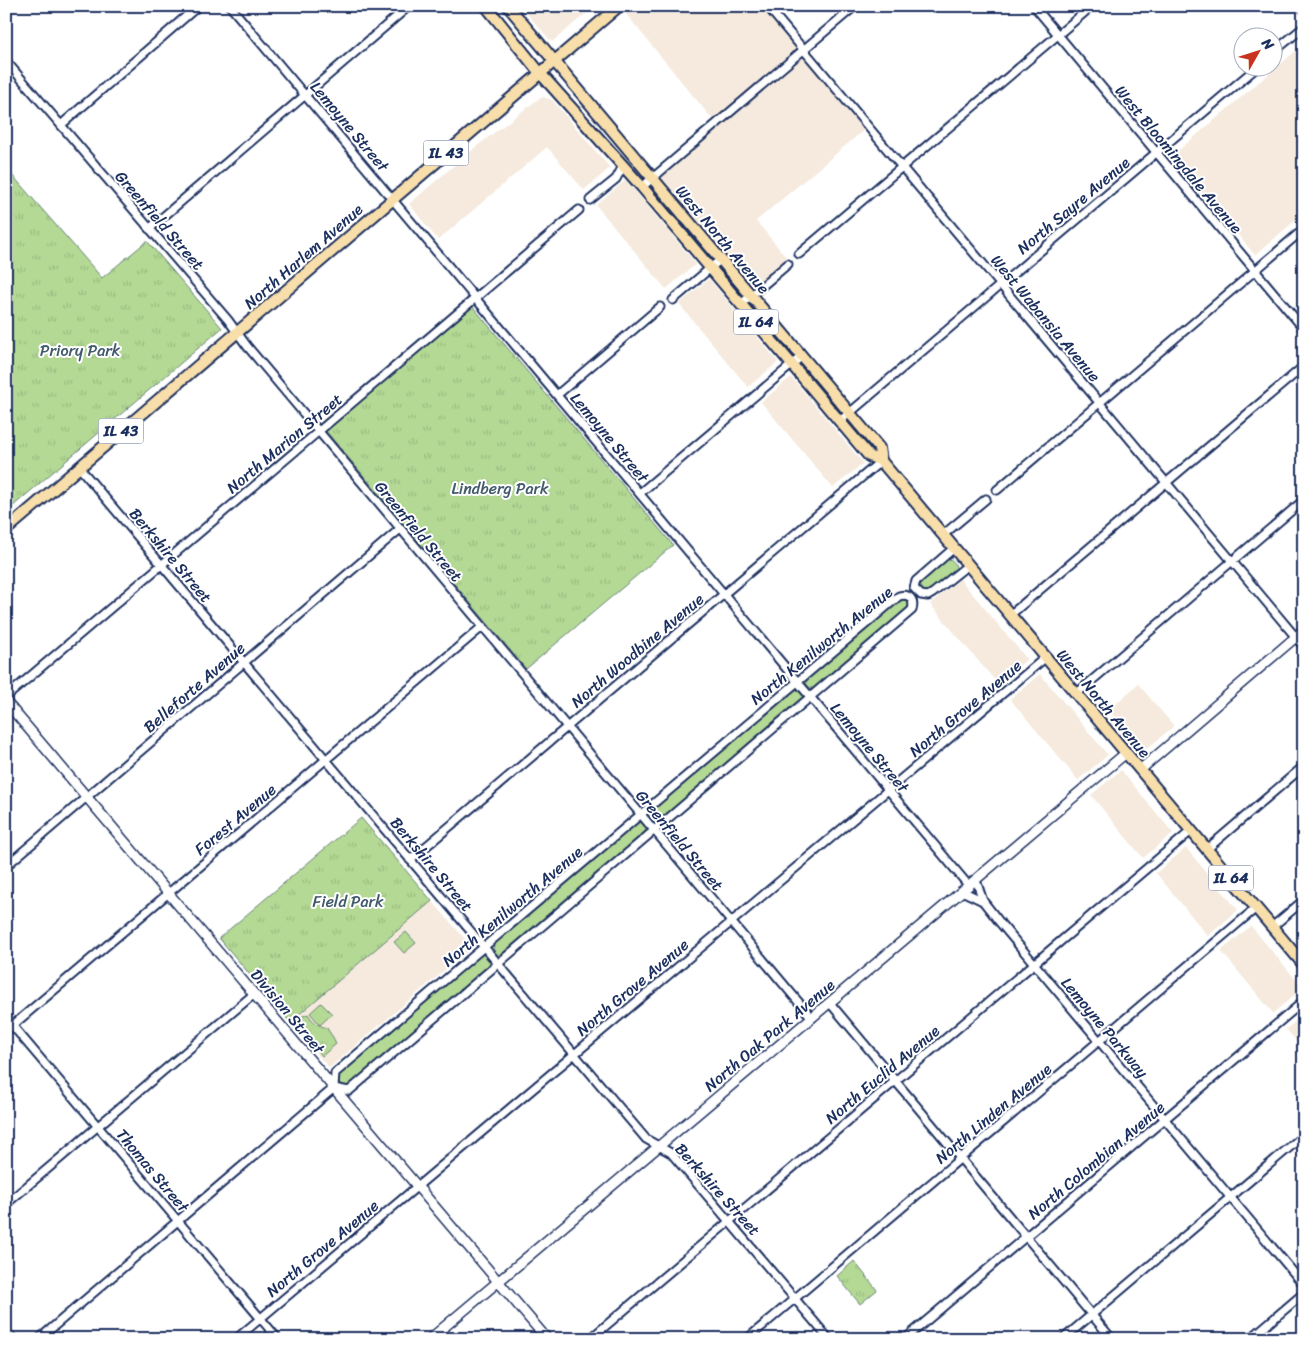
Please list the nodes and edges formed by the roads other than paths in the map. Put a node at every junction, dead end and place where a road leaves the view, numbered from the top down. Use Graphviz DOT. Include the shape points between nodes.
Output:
graph roads {
  1 [pos="198,6"];
  2 [pos="230,6"];
  3 [pos="410,6"];
  4 [pos="486,6"];
  5 [pos="508,6"];
  6 [pos="619,6"];
  7 [pos="767,6"];
  8 [pos="855,6"];
  9 [pos="1034,6"];
  10 [pos="1092,6"];
  11 [pos="1301,6"];
  12 [pos="1304,10"];
  13 [pos="1304,27"];
  14 [pos="1058,35"];
  15 [pos="1282,45"];
  16 [pos="804,50"];
  17 [pos="6,61"];
  18 [pos="554,62"];
  19 [pos="540,73"];
  20 [pos="1244,78"];
  21 [pos="305,95"];
  22 [pos="61,125"];
  23 [pos="1156,152"];
  24 [pos="902,167"];
  25 [pos="626,170"];
  26 [pos="652,179"];
  27 [pos="642,187"];
  28 [pos="393,199"];
  29 [pos="590,200"];
  30 [pos="579,210"];
  31 [pos="149,229"];
  32 [pos="1304,229"];
  33 [pos="799,254"];
  34 [pos="720,260"];
  35 [pos="788,264"];
  36 [pos="710,268"];
  37 [pos="1255,271"];
  38 [pos="1000,285"];
  39 [pos="751,296"];
  40 [pos="476,297"];
  41 [pos="673,300"];
  42 [pos="741,304"];
  43 [pos="660,307"];
  44 [pos="1304,329"];
  45 [pos="237,333"];
  46 [pos="802,356"];
  47 [pos="792,364"];
  48 [pos="1304,366"];
  49 [pos="557,395"];
  50 [pos="1099,403"];
  51 [pos="850,413"];
  52 [pos="840,421"];
  53 [pos="318,432"];
  54 [pos="881,461"];
  55 [pos="79,467"];
  56 [pos="1166,482"];
  57 [pos="997,490"];
  58 [pos="640,493"];
  59 [pos="986,499"];
  60 [pos="1304,500"];
  61 [pos="400,529"];
  62 [pos="6,530"];
  63 [pos="943,535"];
  64 [pos="954,548"];
  65 [pos="1232,561"];
  66 [pos="162,565"];
  67 [pos="968,565"];
  68 [pos="724,594"];
  69 [pos="1010,615"];
  70 [pos="482,627"];
  71 [pos="1304,630"];
  72 [pos="1296,637"];
  73 [pos="1304,647"];
  74 [pos="1046,657"];
  75 [pos="244,663"];
  76 [pos="797,681"];
  77 [pos="1076,694"];
  78 [pos="6,697"];
  79 [pos="810,697"];
  80 [pos="6,702"];
  81 [pos="567,727"];
  82 [pos="1126,753"];
  83 [pos="326,760"];
  84 [pos="1304,766"];
  85 [pos="1140,770"];
  86 [pos="888,790"];
  87 [pos="87,797"];
  88 [pos="640,815"];
  89 [pos="654,831"];
  90 [pos="1191,831"];
  91 [pos="1206,849"];
  92 [pos="410,860"];
  93 [pos="6,866"];
  94 [pos="969,885"];
  95 [pos="169,893"];
  96 [pos="1304,900"];
  97 [pos="983,901"];
  98 [pos="1256,908"];
  99 [pos="731,922"];
  100 [pos="1272,927"];
  101 [pos="484,947"];
  102 [pos="1034,963"];
  103 [pos="498,964"];
  104 [pos="1304,965"];
  105 [pos="254,994"];
  106 [pos="1304,1001"];
  107 [pos="830,1003"];
  108 [pos="6,1018"];
  109 [pos="812,1018"];
  110 [pos="13,1026"];
  111 [pos="6,1031"];
  112 [pos="1099,1041"];
  113 [pos="574,1054"];
  114 [pos="895,1081"];
  115 [pos="334,1088"];
  116 [pos="1164,1119"];
  117 [pos="98,1126"];
  118 [pos="1304,1134"];
  119 [pos="659,1146"];
  120 [pos="961,1158"];
  121 [pos="418,1187"];
  122 [pos="1230,1197"];
  123 [pos="6,1204"];
  124 [pos="178,1221"];
  125 [pos="729,1221"];
  126 [pos="1026,1236"];
  127 [pos="498,1282"];
  128 [pos="1304,1285"];
  129 [pos="1304,1293"];
  130 [pos="795,1298"];
  131 [pos="1092,1314"];
  132 [pos="260,1318"];
  133 [pos="6,1332"];
  134 [pos="12,1339"];
  135 [pos="39,1339"];
  136 [pos="236,1339"];
  137 [pos="278,1339"];
  138 [pos="430,1339"];
  139 [pos="547,1339"];
  140 [pos="590,1339"];
  141 [pos="747,1339"];
  142 [pos="829,1339"];
  143 [pos="905,1339"];
  144 [pos="1063,1339"];
  145 [pos="1112,1339"];
  146 [pos="1250,1339"];
  1 -- 22 [label="street"];
  2 -- 21 [label="street, Lemoyne Street"];
  3 -- 21 [label="street"];
  4 -- 19 [label="main road, IL 64"];
  5 -- 18 [label="main road, IL 64"];
  6 -- 18 [label="main road, North Harlem Avenue / IL 43"];
  7 -- 16 [label="street, West Wabansia Avenue"];
  8 -- 16 [label="street"];
  9 -- 14 [label="street, West Bloomingdale Avenue"];
  10 -- 14 [label="street"];
  11 -- 12 [label="street"];
  13 -- 15 [label="street"];
  14 -- 23 [label="street, West Bloomingdale Avenue"];
  14 -- 24 [label="street"];
  16 -- 24 [label="street, West Wabansia Avenue"];
  16 -- 26 [label="street"];
  17 -- 22 [label="street, Greenfield Street"];
  18 -- 19 [label="main road, North Harlem Avenue / IL 43"];
  18 -- 26 [label="main road, West North Avenue / IL 64"];
  19 -- 25 [label="main road, West North Avenue / IL 64"];
  19 -- 28 [label="main road, North Harlem Avenue / IL 43"];
  20 -- 23 [label="street, North Sayre Avenue"];
  21 -- 28 [label="street, Lemoyne Street"];
  21 -- 31 [label="street"];
  22 -- 31 [label="street, Greenfield Street"];
  23 -- 37 [label="street, West Bloomingdale Avenue"];
  23 -- 38 [label="street, North Sayre Avenue"];
  24 -- 33 [label="street"];
  24 -- 38 [label="street, West Wabansia Avenue"];
  25 -- 27 [label="main road, West North Avenue / IL 64"];
  25 -- 29 [label="street"];
  26 -- 27 [label="street"];
  26 -- 34 [label="main road, West North Avenue / IL 64"];
  27 -- 36 [label="main road, West North Avenue / IL 64"];
  28 -- 40 [label="street, Lemoyne Street"];
  28 -- 45 [label="main road, North Harlem Avenue / IL 43"];
  30 -- 40 [label="street, North Marion Street"];
  31 -- 45 [label="street, Greenfield Street"];
  32 -- 37 [label="street"];
  34 -- 36 [label="street"];
  34 -- 39 [label="main road, West North Avenue / IL 64"];
  35 -- 39 [label="street"];
  36 -- 41 [label="street"];
  36 -- 42 [label="main road, West North Avenue / IL 64"];
  37 -- 44 [label="street, West Bloomingdale Avenue"];
  37 -- 50 [label="street"];
  38 -- 50 [label="street, West Wabansia Avenue"];
  38 -- 51 [label="street, North Sayre Avenue"];
  39 -- 42 [label="street"];
  39 -- 46 [label="main road, West North Avenue / IL 64"];
  40 -- 49 [label="street, Lemoyne Street"];
  40 -- 53 [label="street, North Marion Street"];
  42 -- 47 [label="main road, West North Avenue / IL 64"];
  43 -- 49 [label="street"];
  45 -- 53 [label="street, Greenfield Street"];
  45 -- 55 [label="main road, North Harlem Avenue / IL 43"];
  46 -- 47 [label="street"];
  46 -- 51 [label="main road, West North Avenue / IL 64"];
  47 -- 52 [label="main road, West North Avenue / IL 64"];
  47 -- 58 [label="street"];
  48 -- 56 [label="street"];
  49 -- 58 [label="street, Lemoyne Street"];
  50 -- 56 [label="street, West Wabansia Avenue"];
  50 -- 57 [label="street"];
  51 -- 52 [label="street, North Sayre Avenue"];
  51 -- 54 [label="main road, West North Avenue / IL 64" via="880,448"];
  52 -- 54 [label="main road, West North Avenue / IL 64" via="869,456"];
  53 -- 61 [label="street, Greenfield Street"];
  53 -- 66 [label="street, North Marion Street"];
  54 -- 63 [label="main road, West North Avenue / IL 64"];
  54 -- 68 [label="street, North Woodbine Avenue"];
  55 -- 62 [label="main road, North Harlem Avenue / IL 43"];
  55 -- 66 [label="street, Berkshire Street"];
  56 -- 65 [label="street, West Wabansia Avenue"];
  56 -- 69 [label="street"];
  58 -- 68 [label="street, Lemoyne Street"];
  59 -- 63 [label="street"];
  60 -- 65 [label="street"];
  61 -- 70 [label="street, Greenfield Street"];
  61 -- 75 [label="street, Belleforte Avenue"];
  63 -- 64 [label="main road, West North Avenue / IL 64"];
  64 -- 67 [label="main road, West North Avenue / IL 64"];
  64 -- 67 [label="street, North Kenilworth Avenue" via="916,581 914,588 921,595 928,596"];
  65 -- 72 [label="street, West Wabansia Avenue"];
  65 -- 77 [label="street"];
  66 -- 75 [label="street, Berkshire Street"];
  66 -- 78 [label="street, North Marion Street"];
  67 -- 69 [label="main road, West North Avenue / IL 64"];
  68 -- 76 [label="street, Lemoyne Street"];
  68 -- 81 [label="street, North Woodbine Avenue"];
  69 -- 74 [label="main road, West North Avenue / IL 64"];
  70 -- 81 [label="street, Greenfield Street"];
  70 -- 83 [label="street, Forest Avenue"];
  71 -- 72 [label="street"];
  72 -- 73 [label="street, West Wabansia Avenue"];
  72 -- 85 [label="street"];
  74 -- 77 [label="main road, West North Avenue / IL 64"];
  74 -- 86 [label="street, North Grove Avenue"];
  75 -- 83 [label="street, Berkshire Street"];
  75 -- 87 [label="street, Belleforte Avenue"];
  76 -- 79 [label="street, Lemoyne Street"];
  76 -- 79 [label="street, North Kenilworth Avenue" via="899,596 904,594 912,599 912,610"];
  76 -- 88 [label="street, North Kenilworth Avenue"];
  77 -- 82 [label="main road, West North Avenue / IL 64"];
  79 -- 86 [label="street, Lemoyne Street"];
  79 -- 89 [label="street, North Kenilworth Avenue"];
  80 -- 87 [label="street, Division Street"];
  81 -- 88 [label="street, Greenfield Street"];
  81 -- 92 [label="street, North Woodbine Avenue"];
  82 -- 85 [label="main road, West North Avenue / IL 64"];
  82 -- 94 [label="street, North Oak Park Avenue"];
  83 -- 92 [label="street, Berkshire Street"];
  83 -- 95 [label="street, Forest Avenue"];
  84 -- 91 [label="street"];
  85 -- 90 [label="main road, West North Avenue / IL 64"];
  86 -- 94 [label="street, Lemoyne Street"];
  86 -- 99 [label="street, North Grove Avenue"];
  87 -- 93 [label="street, Belleforte Avenue"];
  87 -- 95 [label="street, Division Street"];
  88 -- 89 [label="street, Greenfield Street"];
  88 -- 101 [label="street, North Kenilworth Avenue"];
  89 -- 99 [label="street, Greenfield Street"];
  89 -- 103 [label="street, North Kenilworth Avenue"];
  90 -- 91 [label="main road, West North Avenue / IL 64"];
  90 -- 102 [label="street, North Euclid Avenue"];
  91 -- 98 [label="main road, West North Avenue / IL 64"];
  92 -- 101 [label="street, Berkshire Street"];
  94 -- 97 [label="street, Lemoyne Parkway"];
  94 -- 97 [label="street, Lemoyne Parkway"];
  94 -- 107 [label="street, North Oak Park Avenue"];
  95 -- 105 [label="street, Division Street"];
  95 -- 110 [label="street, Forest Avenue"];
  96 -- 100 [label="street"];
  97 -- 102 [label="street, Lemoyne Parkway"];
  98 -- 100 [label="main road, West North Avenue / IL 64"];
  98 -- 112 [label="street, North Linden Avenue"];
  99 -- 109 [label="street, Greenfield Street"];
  99 -- 113 [label="street, North Grove Avenue"];
  100 -- 104 [label="main road, West North Avenue / IL 64"];
  101 -- 103 [label="street, Berkshire Street"];
  101 -- 115 [label="street, North Kenilworth Avenue" via="334,1074"];
  102 -- 112 [label="street, Lemoyne Parkway"];
  102 -- 114 [label="street, North Euclid Avenue"];
  103 -- 113 [label="street, Berkshire Street"];
  103 -- 115 [label="street, North Kenilworth Avenue" via="349,1091"];
  105 -- 115 [label="street, Division Street"];
  105 -- 117 [label="street"];
  106 -- 116 [label="street, North Colombian Avenue"];
  107 -- 109 [label="street, North Oak Park Avenue"];
  107 -- 114 [label="street"];
  108 -- 110 [label="street, Thomas Street"];
  109 -- 119 [label="street, North Oak Park Avenue"];
  110 -- 111 [label="street, Forest Avenue"];
  110 -- 117 [label="street, Thomas Street"];
  112 -- 116 [label="street, Lemoyne Parkway"];
  112 -- 120 [label="street, North Linden Avenue"];
  113 -- 119 [label="street, Berkshire Street" via="646,1139"];
  113 -- 121 [label="street, North Grove Avenue"];
  114 -- 120 [label="street"];
  114 -- 125 [label="street, North Euclid Avenue"];
  115 -- 121 [label="street, Division Street"];
  115 -- 124 [label="street, North Kenilworth Avenue"];
  116 -- 122 [label="street, Lemoyne Parkway"];
  116 -- 126 [label="street, North Colombian Avenue"];
  117 -- 123 [label="street"];
  117 -- 124 [label="street, Thomas Street"];
  118 -- 122 [label="street"];
  119 -- 125 [label="street, Berkshire Street" via="671,1153"];
  119 -- 127 [label="street, North Oak Park Avenue"];
  120 -- 126 [label="street"];
  120 -- 130 [label="street, North Linden Avenue"];
  121 -- 127 [label="street, Division Street"];
  121 -- 132 [label="street, North Grove Avenue"];
  122 -- 128 [label="street, Lemoyne Parkway"];
  122 -- 131 [label="street"];
  124 -- 132 [label="street, Thomas Street"];
  124 -- 135 [label="street, North Kenilworth Avenue"];
  125 -- 130 [label="street, Berkshire Street"];
  125 -- 140 [label="street, North Euclid Avenue"];
  126 -- 131 [label="street"];
  126 -- 143 [label="street, North Colombian Avenue"];
  127 -- 138 [label="street, North Oak Park Avenue"];
  127 -- 139 [label="street, Division Street"];
  129 -- 146 [label="street"];
  130 -- 141 [label="street, North Linden Avenue"];
  130 -- 142 [label="street, Berkshire Street"];
  131 -- 144 [label="street"];
  131 -- 145 [label="street"];
  132 -- 136 [label="street, North Grove Avenue"];
  132 -- 137 [label="street, Thomas Street"];
  133 -- 134 [label="street"];
}
